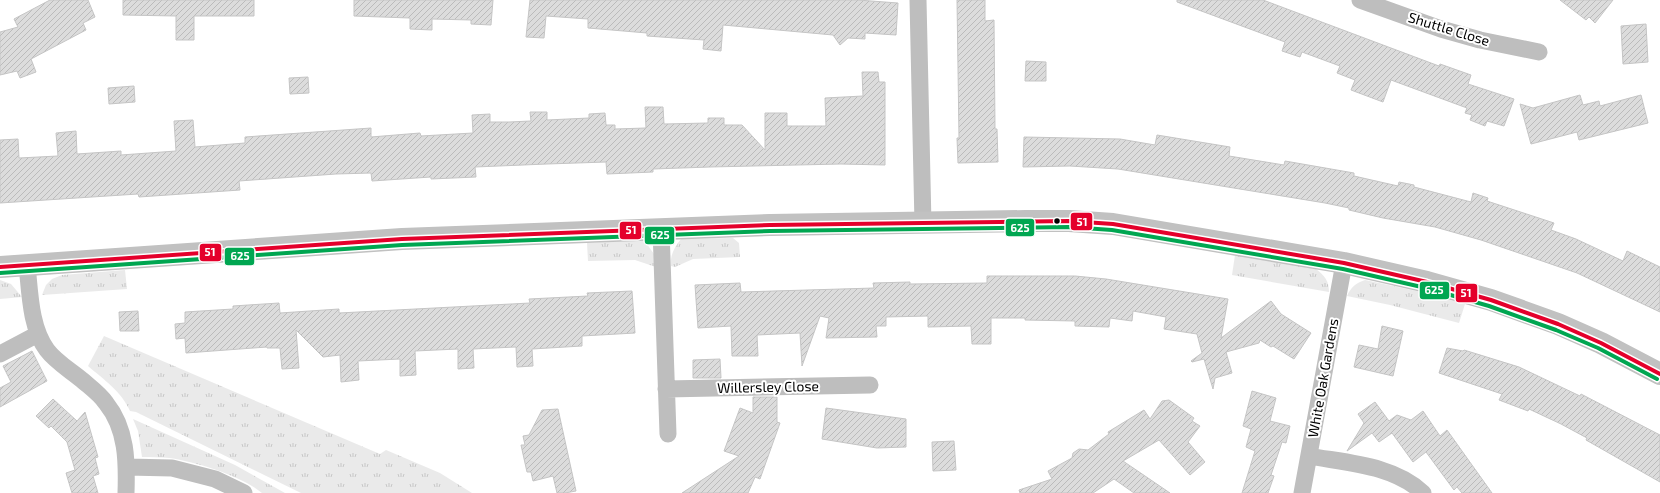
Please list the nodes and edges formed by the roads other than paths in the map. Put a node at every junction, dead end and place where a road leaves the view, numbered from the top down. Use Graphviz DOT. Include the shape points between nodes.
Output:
graph roads {
  1 [pos="918,0"];
  2 [pos="1360,0"];
  3 [pos="1539,52"];
  4 [pos="924,224"];
  5 [pos="661,229"];
  6 [pos="1344,263"];
  7 [pos="27,265"];
  8 [pos="0,267"];
  9 [pos="38,334"];
  10 [pos="0,354"];
  11 [pos="1660,374"];
  12 [pos="870,385"];
  13 [pos="666,389"];
  14 [pos="668,434"];
  15 [pos="1309,456"];
  16 [pos="127,466"];
  17 [pos="126,493"];
  18 [pos="244,493"];
  19 [pos="1302,493"];
  20 [pos="1423,493"];
  1 -- 4 [label="street"];
  2 -- 3 [label="street, Shuttle Close" via="1441,29"];
  4 -- 5 [label="street"];
  4 -- 6 [label="street" via="1026,221 1113,224"];
  5 -- 7 [label="street" via="402,239"];
  5 -- 13 [label="street"];
  6 -- 11 [label="street" via="1491,300 1558,324"];
  6 -- 15 [label="street, White Oak Gardens"];
  7 -- 8 [label="street"];
  7 -- 9 [label="street"];
  9 -- 10 [label="street"];
  9 -- 16 [label="street" via="47,350 106,402 124,439"];
  12 -- 13 [label="street, Willersley Close"];
  13 -- 14 [label="street"];
  15 -- 19 [label="street, White Oak Gardens"];
  15 -- 20 [label="street" via="1386,470 1415,485"];
  16 -- 17 [label="street"];
  16 -- 18 [label="street" via="172,468 215,479"];
}
